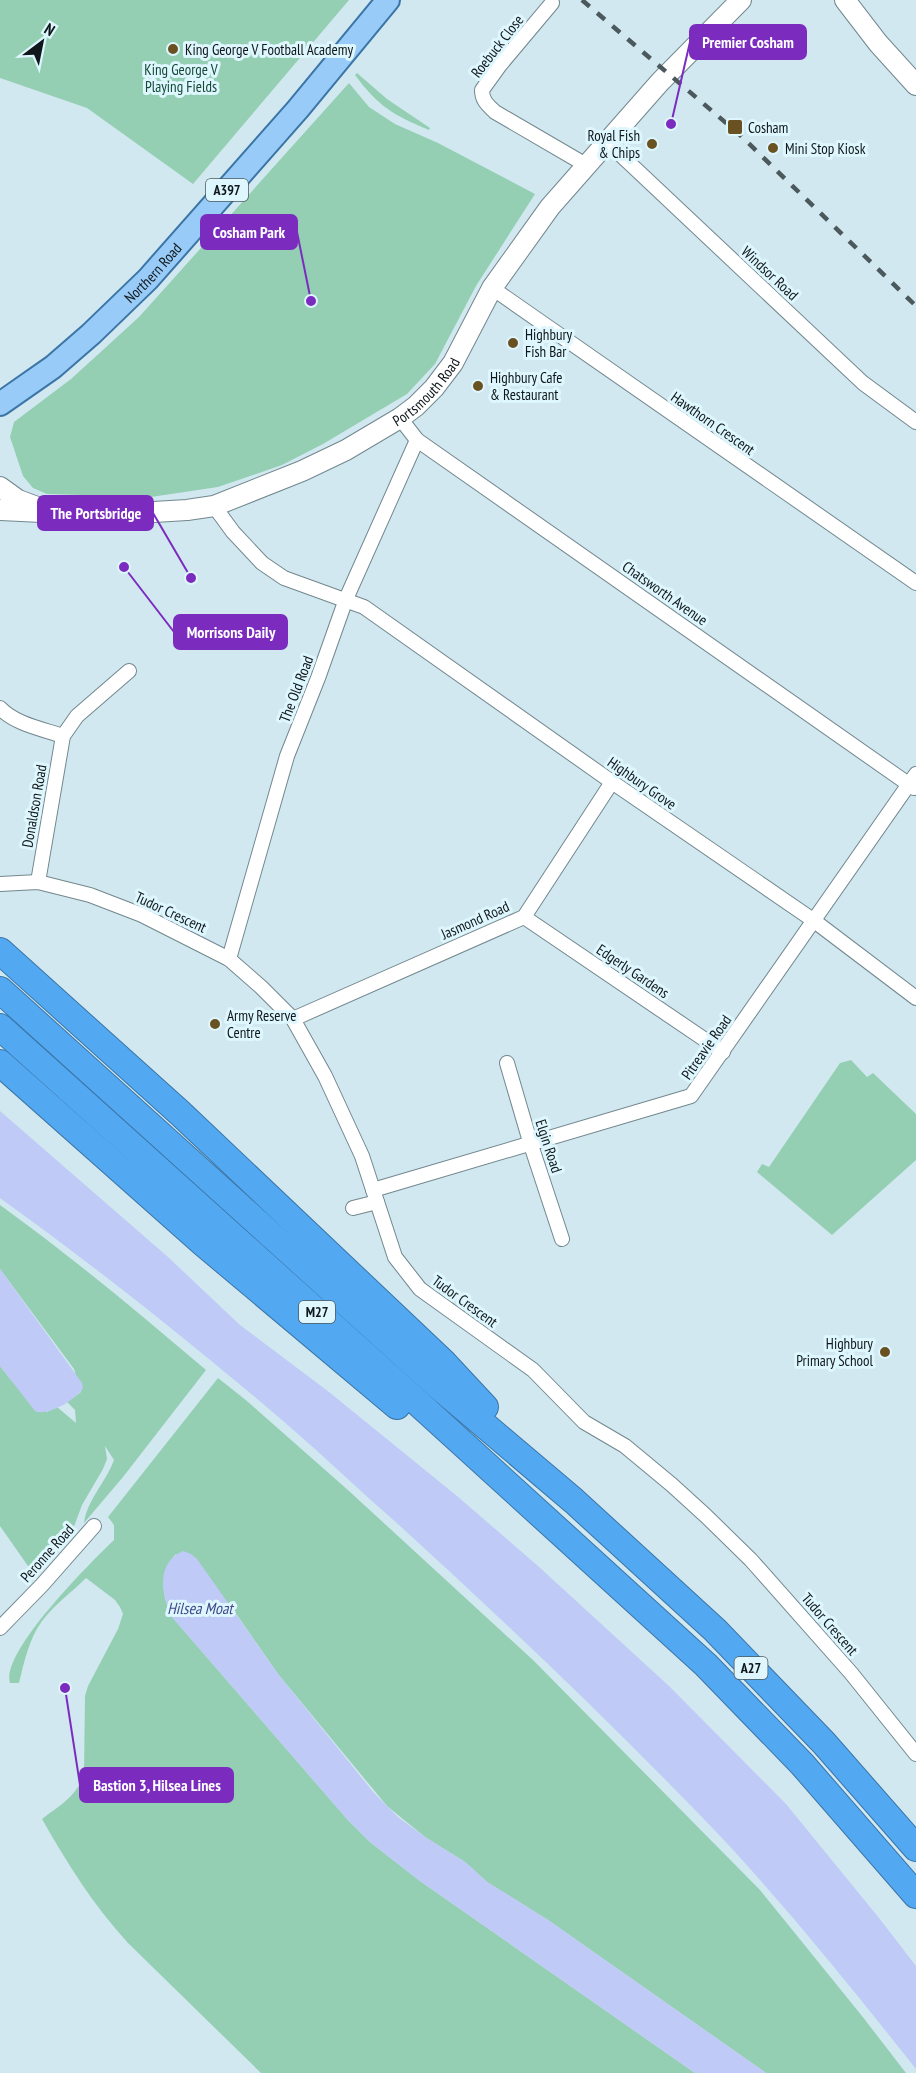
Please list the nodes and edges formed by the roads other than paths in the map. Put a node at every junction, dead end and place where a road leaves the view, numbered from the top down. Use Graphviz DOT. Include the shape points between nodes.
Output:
graph roads {
  1 [pos="388,0"];
  2 [pos="741,0"];
  3 [pos="845,0"];
  4 [pos="552,3"];
  5 [pos="916,85"];
  6 [pos="607,142"];
  7 [pos="586,165"];
  8 [pos="492,288"];
  9 [pos="9,398"];
  10 [pos="0,414"];
  11 [pos="400,418"];
  12 [pos="916,422"];
  13 [pos="417,440"];
  14 [pos="0,487"];
  15 [pos="214,506"];
  16 [pos="0,510"];
  17 [pos="51,511"];
  18 [pos="916,583"];
  19 [pos="346,599"];
  20 [pos="129,671"];
  21 [pos="0,708"];
  22 [pos="63,736"];
  23 [pos="612,782"];
  24 [pos="914,782"];
  25 [pos="38,882"];
  26 [pos="0,884"];
  27 [pos="524,917"];
  28 [pos="813,920"];
  29 [pos="0,951"];
  30 [pos="229,959"];
  31 [pos="0,990"];
  32 [pos="916,998"];
  33 [pos="293,1019"];
  34 [pos="0,1028"];
  35 [pos="723,1052"];
  36 [pos="0,1063"];
  37 [pos="507,1063"];
  38 [pos="531,1145"];
  39 [pos="375,1196"];
  40 [pos="354,1208"];
  41 [pos="562,1239"];
  42 [pos="574,1501"];
  43 [pos="94,1526"];
  44 [pos="632,1597"];
  45 [pos="0,1628"];
  46 [pos="916,1754"];
  47 [pos="916,1848"];
  48 [pos="916,1895"];
  1 -- 9 [label="main road, Northern Road / A397" via="148,279 91,334"];
  2 -- 6 [label="street, Portsmouth Road"];
  3 -- 5 [label="street"];
  4 -- 7 [label="street, Roebuck Close" via="500,65 482,94 484,102 495,112"];
  6 -- 7 [label="street, Portsmouth Road"];
  6 -- 12 [label="street, Windsor Road" via="862,383"];
  7 -- 8 [label="street, Portsmouth Road" via="549,207"];
  8 -- 11 [label="street, Portsmouth Road" via="453,363 434,388"];
  8 -- 18 [label="street, Hawthorn Crescent"];
  9 -- 10 [label="main road, Northern Road / A397"];
  11 -- 13 [label="street, Chatsworth Avenue"];
  11 -- 15 [label="street, Portsmouth Road" via="302,471"];
  13 -- 19 [label="street, The Old Road"];
  13 -- 24 [label="street, Chatsworth Avenue"];
  14 -- 17 [label="street, Portsmouth Road" via="18,500"];
  15 -- 17 [label="street, Portsmouth Road" via="104,515"];
  15 -- 19 [label="street, Highbury Grove" via="262,563 284,578"];
  16 -- 17 [label="street, Portsmouth Road"];
  19 -- 23 [label="street, Highbury Grove" via="364,607"];
  19 -- 30 [label="street, The Old Road" via="287,756"];
  20 -- 22 [label="street, Donaldson Road" via="77,716"];
  21 -- 22 [label="street" via="6,715"];
  22 -- 25 [label="street, Donaldson Road"];
  23 -- 27 [label="street, Jasmond Road"];
  23 -- 28 [label="street, Highbury Grove"];
  24 -- 28 [label="street, Pitreavie Road"];
  25 -- 26 [label="street, Tudor Crescent"];
  25 -- 30 [label="street, Tudor Crescent" via="90,895 142,915"];
  27 -- 33 [label="street, Jasmond Road"];
  27 -- 35 [label="street, Edgerly Gardens"];
  28 -- 32 [label="street, Highbury Grove"];
  28 -- 35 [label="street, Pitreavie Road"];
  29 -- 42 [label="highway" via="180,1113 436,1355"];
  30 -- 33 [label="street, Tudor Crescent"];
  31 -- 42 [label="highway, M27" via="436,1384"];
  33 -- 39 [label="street, Tudor Crescent" via="325,1076 362,1156"];
  34 -- 44 [label="highway, M27"];
  35 -- 38 [label="street, Pitreavie Road" via="692,1096"];
  36 -- 44 [label="highway" via="203,1243"];
  37 -- 38 [label="street, Elgin Road"];
  38 -- 39 [label="street, Pitreavie Road"];
  38 -- 41 [label="street, Elgin Road"];
  39 -- 40 [label="street"];
  39 -- 46 [label="street, Tudor Crescent" via="396,1257 420,1289 533,1370 584,1422 625,1446 697,1508 751,1560"];
  42 -- 47 [label="highway, A27" via="714,1630 824,1743"];
  43 -- 45 [label="street, Peronne Road"];
  44 -- 48 [label="highway, A27" via="706,1665 802,1764"];
}
